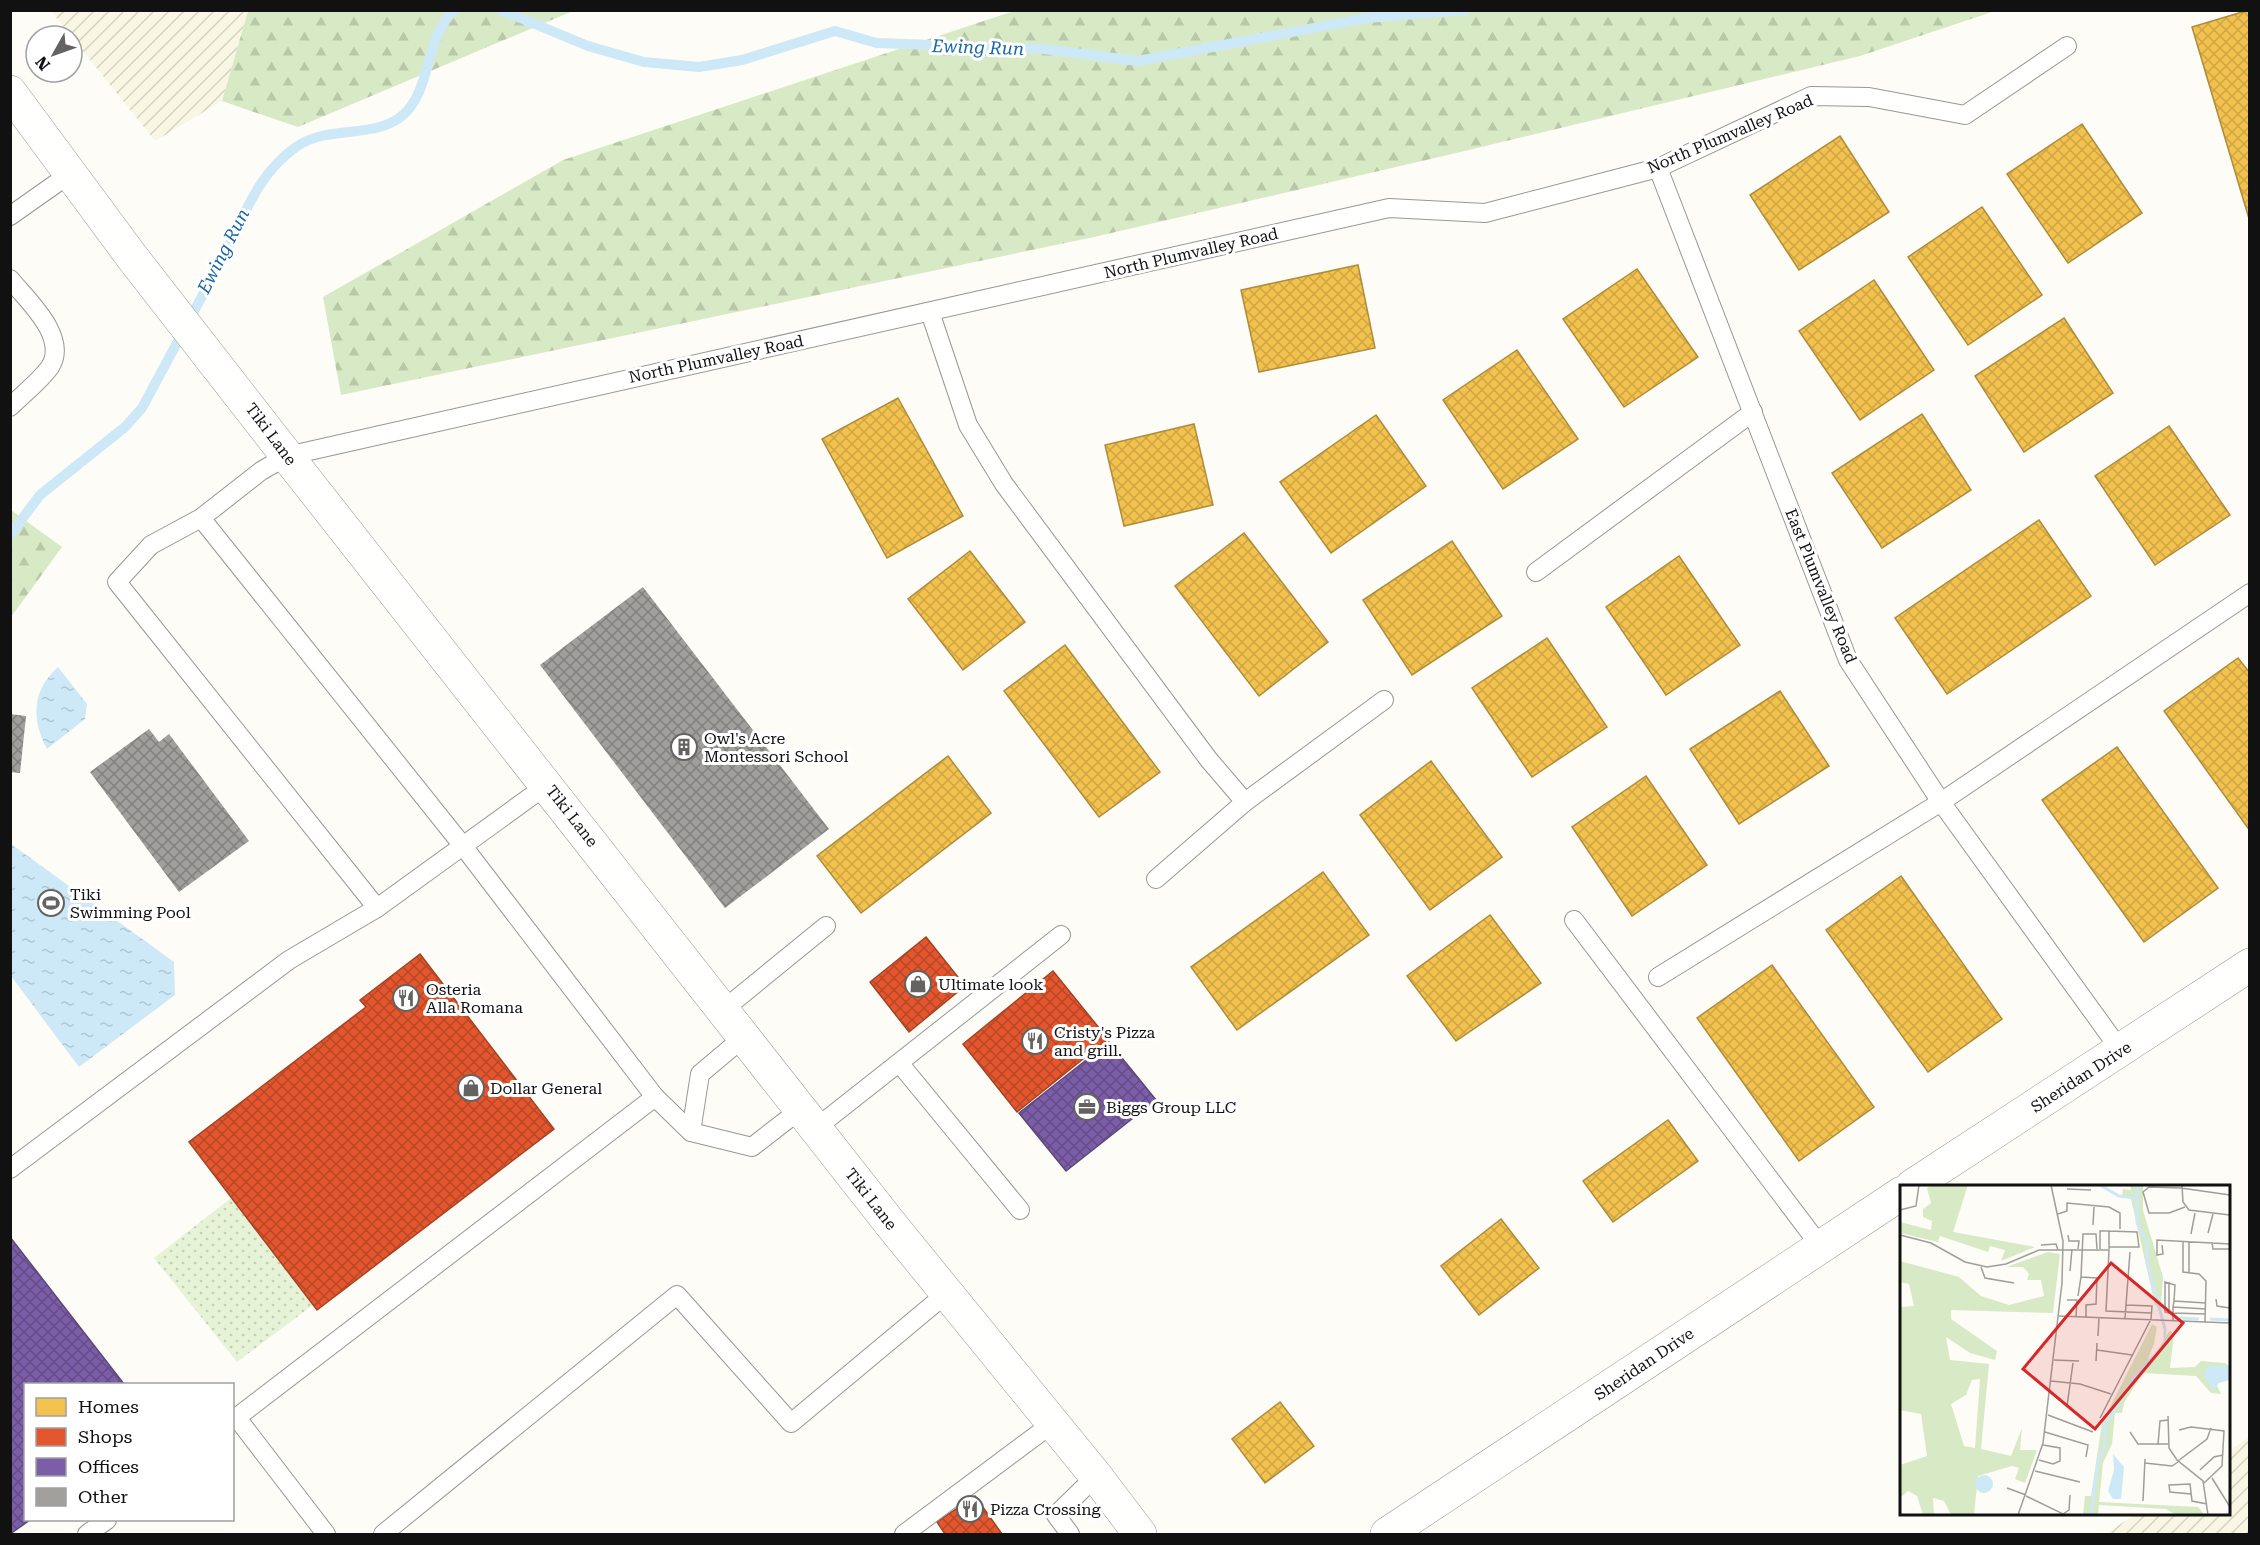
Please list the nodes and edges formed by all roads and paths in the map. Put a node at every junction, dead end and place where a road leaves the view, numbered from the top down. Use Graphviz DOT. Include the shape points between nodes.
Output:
graph roads {
  1 [pos="2067,46"];
  2 [pos="10,92"];
  3 [pos="1658,168"];
  4 [pos="71,173"];
  5 [pos="10,216"];
  6 [pos="10,279"];
  7 [pos="16,299"];
  8 [pos="930,312"];
  9 [pos="10,407"];
  10 [pos="1753,412"];
  11 [pos="287,456"];
  12 [pos="201,518"];
  13 [pos="1536,572"];
  14 [pos="2250,593"];
  15 [pos="1384,700"];
  16 [pos="547,785"];
  17 [pos="1245,802"];
  18 [pos="1941,802"];
  19 [pos="463,846"];
  20 [pos="1156,879"];
  21 [pos="377,908"];
  22 [pos="1574,920"];
  23 [pos="826,926"];
  24 [pos="1062,935"];
  25 [pos="2250,965"];
  26 [pos="1658,977"];
  27 [pos="723,1010"];
  28 [pos="744,1037"];
  29 [pos="2121,1051"];
  30 [pos="900,1064"];
  31 [pos="655,1097"];
  32 [pos="808,1119"];
  33 [pos="691,1132"];
  34 [pos="10,1169"];
  35 [pos="1914,1185"];
  36 [pos="1900,1194"];
  37 [pos="1020,1210"];
  38 [pos="1821,1246"];
  39 [pos="946,1293"];
  40 [pos="235,1420"];
  41 [pos="1053,1423"];
  42 [pos="1096,1476"];
  43 [pos="105,1521"];
  44 [pos="87,1534"];
  45 [pos="326,1534"];
  46 [pos="383,1534"];
  47 [pos="904,1534"];
  48 [pos="1070,1534"];
  49 [pos="1140,1534"];
  50 [pos="1387,1534"];
  1 -- 3 [label="lane, North Plumvalley Road" via="1965,115 1869,97 1811,96"];
  2 -- 4 [label="street, Tiki Lane"];
  3 -- 8 [label="lane, North Plumvalley Road" via="1485,213 1389,208"];
  3 -- 10 [label="lane, East Plumvalley Road"];
  4 -- 5 [label="lane"];
  4 -- 11 [label="street, Tiki Lane"];
  6 -- 7 [label="lane"];
  7 -- 9 [label="lane" via="50,331 55,348 51,366"];
  8 -- 11 [label="lane, North Plumvalley Road"];
  8 -- 17 [label="lane" via="968,424 1004,484 1209,760"];
  10 -- 13 [label="lane"];
  10 -- 18 [label="lane, East Plumvalley Road" via="1848,660"];
  11 -- 12 [label="lane, North Plumvalley Road" via="261,471"];
  11 -- 16 [label="street, Tiki Lane"];
  12 -- 19 [label="lane"];
  12 -- 21 [label="lane, North Plumvalley Road" via="151,544 117,582"];
  14 -- 18 [label="lane"];
  15 -- 17 [label="lane"];
  16 -- 19 [label="lane"];
  16 -- 27 [label="street, Tiki Lane"];
  17 -- 20 [label="lane"];
  18 -- 26 [label="lane"];
  18 -- 29 [label="lane, East Plumvalley Road"];
  19 -- 21 [label="lane"];
  19 -- 31 [label="lane"];
  21 -- 34 [label="lane" via="288,960"];
  22 -- 38 [label="lane"];
  23 -- 27 [label="lane"];
  24 -- 30 [label="lane"];
  25 -- 29 [label="street, Sheridan Drive"];
  27 -- 28 [label="street, Tiki Lane"];
  28 -- 32 [label="street, Tiki Lane"];
  28 -- 33 [label="lane" via="700,1074"];
  29 -- 35 [label="street, Sheridan Drive"];
  30 -- 32 [label="lane"];
  30 -- 37 [label="lane"];
  31 -- 33 [label="lane"];
  31 -- 40 [label="lane"];
  32 -- 33 [label="lane" via="752,1147"];
  32 -- 39 [label="street, Tiki Lane"];
  36 -- 38 [label="street, Sheridan Drive"];
  38 -- 50 [label="street, Sheridan Drive"];
  39 -- 41 [label="street, Tiki Lane"];
  39 -- 46 [label="lane" via="792,1423 677,1295"];
  40 -- 45 [label="lane"];
  41 -- 42 [label="street, Tiki Lane"];
  41 -- 47 [label="lane"];
  42 -- 48 [label="lane" via="1056,1515"];
  42 -- 49 [label="street, Tiki Lane"];
  43 -- 44 [label="lane"];
}
